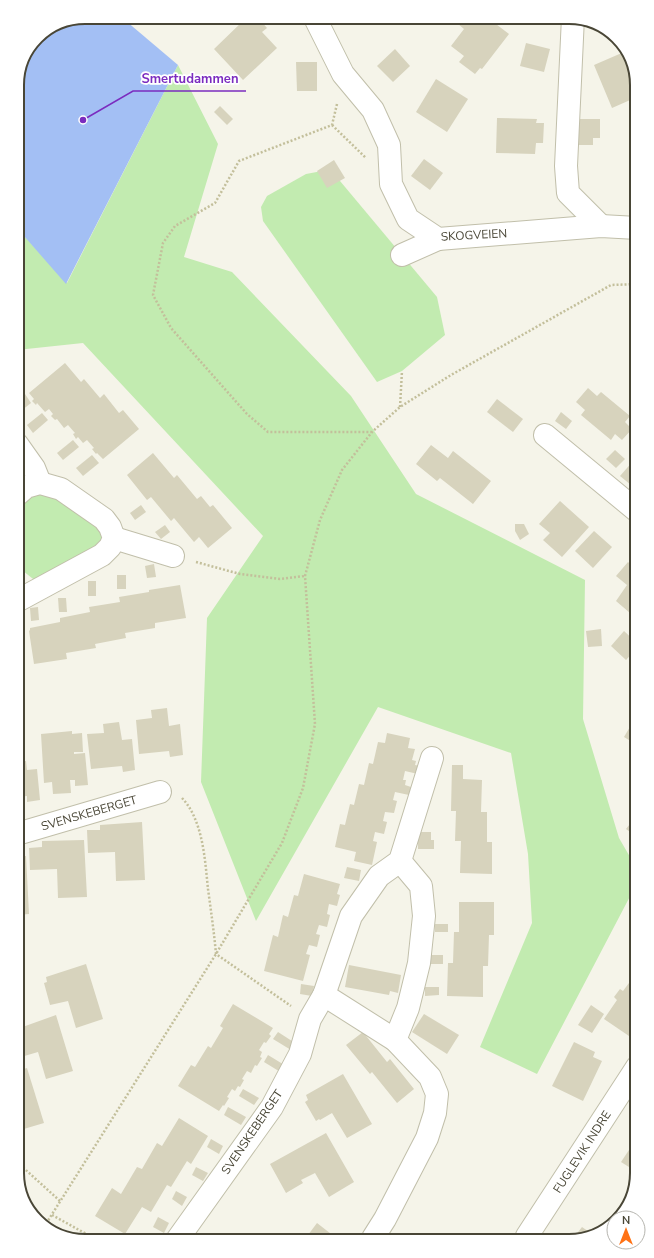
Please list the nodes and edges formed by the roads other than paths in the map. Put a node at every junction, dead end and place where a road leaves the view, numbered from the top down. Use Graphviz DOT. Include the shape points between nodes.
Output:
graph roads {
  1 [pos="318,24"];
  2 [pos="573,24"];
  3 [pos="601,226"];
  4 [pos="630,228"];
  5 [pos="438,239"];
  6 [pos="402,255"];
  7 [pos="545,436"];
  8 [pos="24,454"];
  9 [pos="40,483"];
  10 [pos="24,489"];
  11 [pos="630,505"];
  12 [pos="114,538"];
  13 [pos="173,556"];
  14 [pos="24,597"];
  15 [pos="432,758"];
  16 [pos="160,792"];
  17 [pos="24,832"];
  18 [pos="400,861"];
  19 [pos="324,995"];
  20 [pos="395,1040"];
  21 [pos="630,1078"];
  22 [pos="181,1234"];
  23 [pos="376,1234"];
  24 [pos="528,1234"];
  1 -- 5 [label="street, SKOGVEIEN" via="343,74 373,110 389,145 391,184 408,219"];
  2 -- 3 [label="street" via="566,166 568,193"];
  3 -- 4 [label="street, SKOGVEIEN"];
  3 -- 5 [label="street, SKOGVEIEN"];
  5 -- 6 [label="street"];
  7 -- 11 [label="street"];
  8 -- 9 [label="street"];
  9 -- 10 [label="street"];
  9 -- 12 [label="street" via="61,489 104,519"];
  12 -- 13 [label="street"];
  12 -- 14 [label="street" via="102,555"];
  15 -- 18 [label="street"];
  16 -- 17 [label="street, SVENSKEBERGET"];
  18 -- 19 [label="street, SVENSKEBERGET" via="379,876 351,916"];
  18 -- 20 [label="street" via="422,886 424,916 419,962 408,1008"];
  19 -- 20 [label="street"];
  19 -- 22 [label="street, SVENSKEBERGET" via="310,1019 300,1054 272,1107"];
  20 -- 23 [label="street" via="430,1077 437,1094 435,1113 427,1138"];
  21 -- 24 [label="street, FUGLEVIK INDRE"];
}
